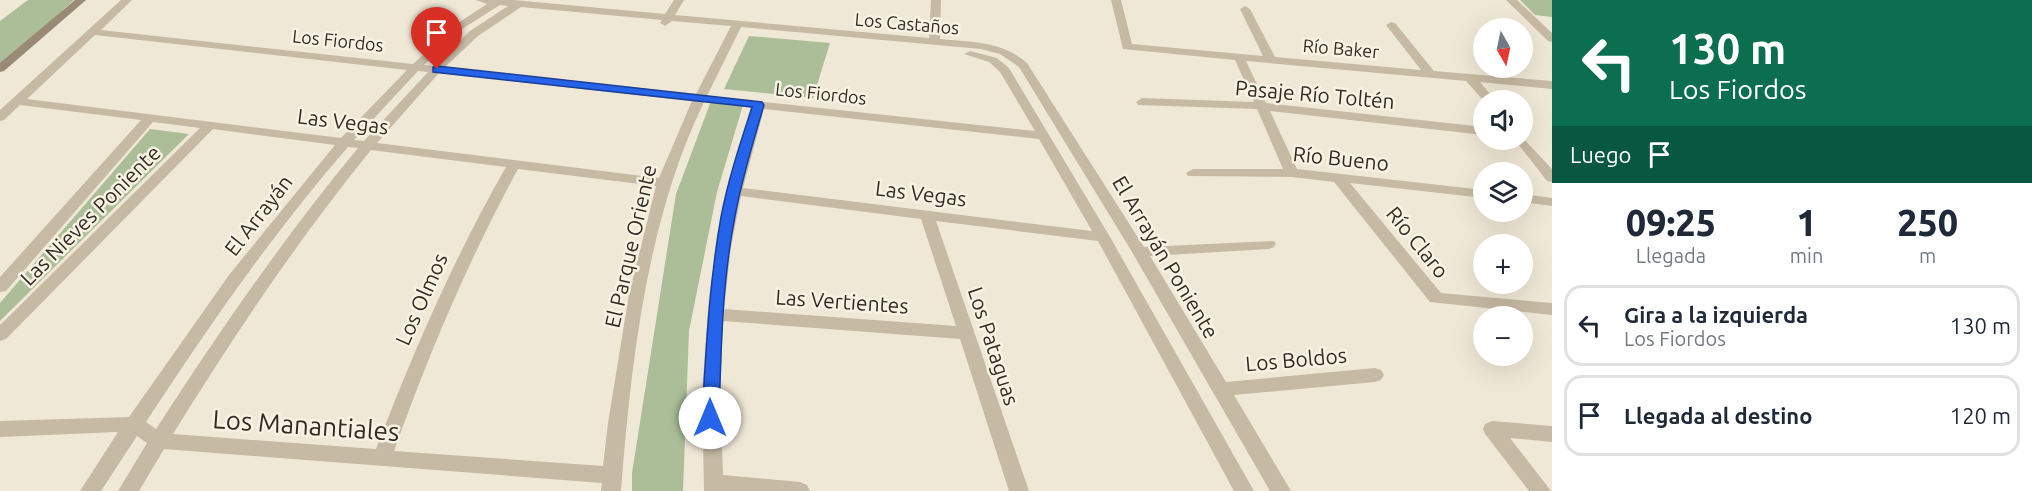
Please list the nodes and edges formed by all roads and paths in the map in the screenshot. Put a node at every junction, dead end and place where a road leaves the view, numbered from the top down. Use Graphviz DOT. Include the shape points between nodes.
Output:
graph roads {
  1 [pos="81,0"];
  2 [pos="127,0"];
  3 [pos="679,0"];
  4 [pos="936,0"];
  5 [pos="1116,0"];
  6 [pos="1511,0"];
  7 [pos="481,3"];
  8 [pos="520,4"];
  9 [pos="502,6"];
  10 [pos="1245,9"];
  11 [pos="666,21"];
  12 [pos="1391,25"];
  13 [pos="735,28"];
  14 [pos="93,32"];
  15 [pos="1552,39"];
  16 [pos="934,42"];
  17 [pos="1000,56"];
  18 [pos="1239,57"];
  19 [pos="1271,60"];
  20 [pos="416,67"];
  21 [pos="0,69"];
  22 [pos="437,69"];
  23 [pos="1430,74"];
  24 [pos="1470,78"];
  25 [pos="1552,85"];
  26 [pos="1480,90"];
  27 [pos="700,98"];
  28 [pos="18,101"];
  29 [pos="1142,102"];
  30 [pos="759,105"];
  31 [pos="1262,106"];
  32 [pos="0,117"];
  33 [pos="150,118"];
  34 [pos="210,125"];
  35 [pos="1473,130"];
  36 [pos="1044,136"];
  37 [pos="343,142"];
  38 [pos="367,146"];
  39 [pos="1529,150"];
  40 [pos="514,164"];
  41 [pos="1193,173"];
  42 [pos="1292,173"];
  43 [pos="1338,178"];
  44 [pos="1552,178"];
  45 [pos="664,183"];
  46 [pos="733,191"];
  47 [pos="1473,193"];
  48 [pos="1533,199"];
  49 [pos="1552,202"];
  50 [pos="927,215"];
  51 [pos="1103,237"];
  52 [pos="1269,244"];
  53 [pos="1140,252"];
  54 [pos="0,287"];
  55 [pos="1552,309"];
  56 [pos="715,314"];
  57 [pos="967,333"];
  58 [pos="0,335"];
  59 [pos="1375,375"];
  60 [pos="1222,389"];
  61 [pos="134,424"];
  62 [pos="0,429"];
  63 [pos="1552,434"];
  64 [pos="158,441"];
  65 [pos="382,458"];
  66 [pos="612,483"];
  67 [pos="713,487"];
  68 [pos="90,491"];
  69 [pos="128,491"];
  70 [pos="800,491"];
  71 [pos="1019,491"];
  72 [pos="1244,491"];
  73 [pos="1281,491"];
  74 [pos="1541,491"];
  1 -- 21 [label="main road"];
  2 -- 14 [label="street"];
  3 -- 11 [label="street"];
  4 -- 16 [label="street"];
  5 -- 18 [label="street, Río Baker" via="1127,47"];
  6 -- 15 [label="street"];
  7 -- 9 [label="street, El Arrayán"];
  7 -- 20 [label="street, El Arrayán"];
  8 -- 9 [label="street, El Arrayán"];
  8 -- 11 [label="street, Los Castaños"];
  9 -- 11 [label="street, Los Castaños"];
  9 -- 22 [label="street, El Arrayán"];
  10 -- 19 [label="street"];
  11 -- 13 [label="street, Los Castaños"];
  12 -- 23 [label="street"];
  13 -- 16 [label="street, Los Castaños"];
  13 -- 17 [label="street, Los Castaños"];
  13 -- 27 [label="street, El Parque Oriente"];
  14 -- 20 [label="street, Los Fiordos"];
  14 -- 28 [label="street"];
  16 -- 17 [label="street, Los Castaños" via="984,47"];
  17 -- 36 [label="street, El Arrayán Poniente"];
  17 -- 53 [label="street, El Arrayán Poniente" via="1023,65"];
  18 -- 19 [label="street, Río Baker"];
  18 -- 31 [label="street"];
  19 -- 23 [label="street, Río Baker"];
  20 -- 22 [label="street, Los Fiordos"];
  20 -- 37 [label="street, El Arrayán"];
  22 -- 27 [label="street, Los Fiordos"];
  22 -- 38 [label="street, El Arrayán"];
  23 -- 24 [label="street, Río Baker"];
  24 -- 25 [label="street, Río Baker"];
  24 -- 26 [label="street"];
  27 -- 30 [label="street, Los Fiordos"];
  27 -- 45 [label="street, El Parque Oriente"];
  28 -- 32 [label="street"];
  28 -- 33 [label="street, Las Vegas"];
  29 -- 31 [label="street, Pasaje Río Toltén"];
  30 -- 36 [label="street, Los Fiordos"];
  30 -- 46 [label="street"];
  31 -- 35 [label="street, Pasaje Río Toltén"];
  31 -- 42 [label="street"];
  33 -- 34 [label="street, Las Vegas"];
  33 -- 54 [label="street"];
  34 -- 37 [label="street, Las Vegas"];
  34 -- 58 [label="street, Las Nieves Poniente"];
  36 -- 51 [label="street, El Arrayán Poniente"];
  37 -- 38 [label="street, Las Vegas"];
  37 -- 61 [label="street, El Arrayán" via="241,271"];
  38 -- 40 [label="street, Las Vegas"];
  38 -- 64 [label="street, El Arrayán" via="260,285"];
  39 -- 44 [label="street"];
  40 -- 45 [label="street, Las Vegas"];
  40 -- 65 [label="street, Los Olmos" via="435,320"];
  41 -- 42 [label="street, Río Bueno"];
  42 -- 43 [label="street, Río Bueno"];
  43 -- 47 [label="street, Río Bueno"];
  43 -- 55 [label="street, Río Claro" via="1436,298"];
  45 -- 66 [label="street, El Parque Oriente" via="637,294"];
  46 -- 50 [label="street, Las Vegas"];
  46 -- 56 [label="street"];
  48 -- 49 [label="street"];
  50 -- 51 [label="street, Las Vegas"];
  50 -- 57 [label="street, Los Pataguas"];
  51 -- 72 [label="street, El Arrayán Poniente"];
  52 -- 53 [label="street"];
  53 -- 60 [label="street, El Arrayán Poniente"];
  56 -- 57 [label="street, Las Vertientes"];
  56 -- 67 [label="street" via="710,397"];
  57 -- 71 [label="street, Los Pataguas"];
  59 -- 60 [label="street, Los Boldos"];
  60 -- 73 [label="street, El Arrayán Poniente"];
  61 -- 62 [label="street"];
  61 -- 64 [label="street"];
  61 -- 68 [label="street, El Arrayán"];
  63 -- 74 [label="street" via="1492,429"];
  64 -- 65 [label="street, Los Manantiales"];
  64 -- 69 [label="street, El Arrayán"];
  65 -- 66 [label="street, Los Manantiales"];
  67 -- 70 [label="street"];
}
